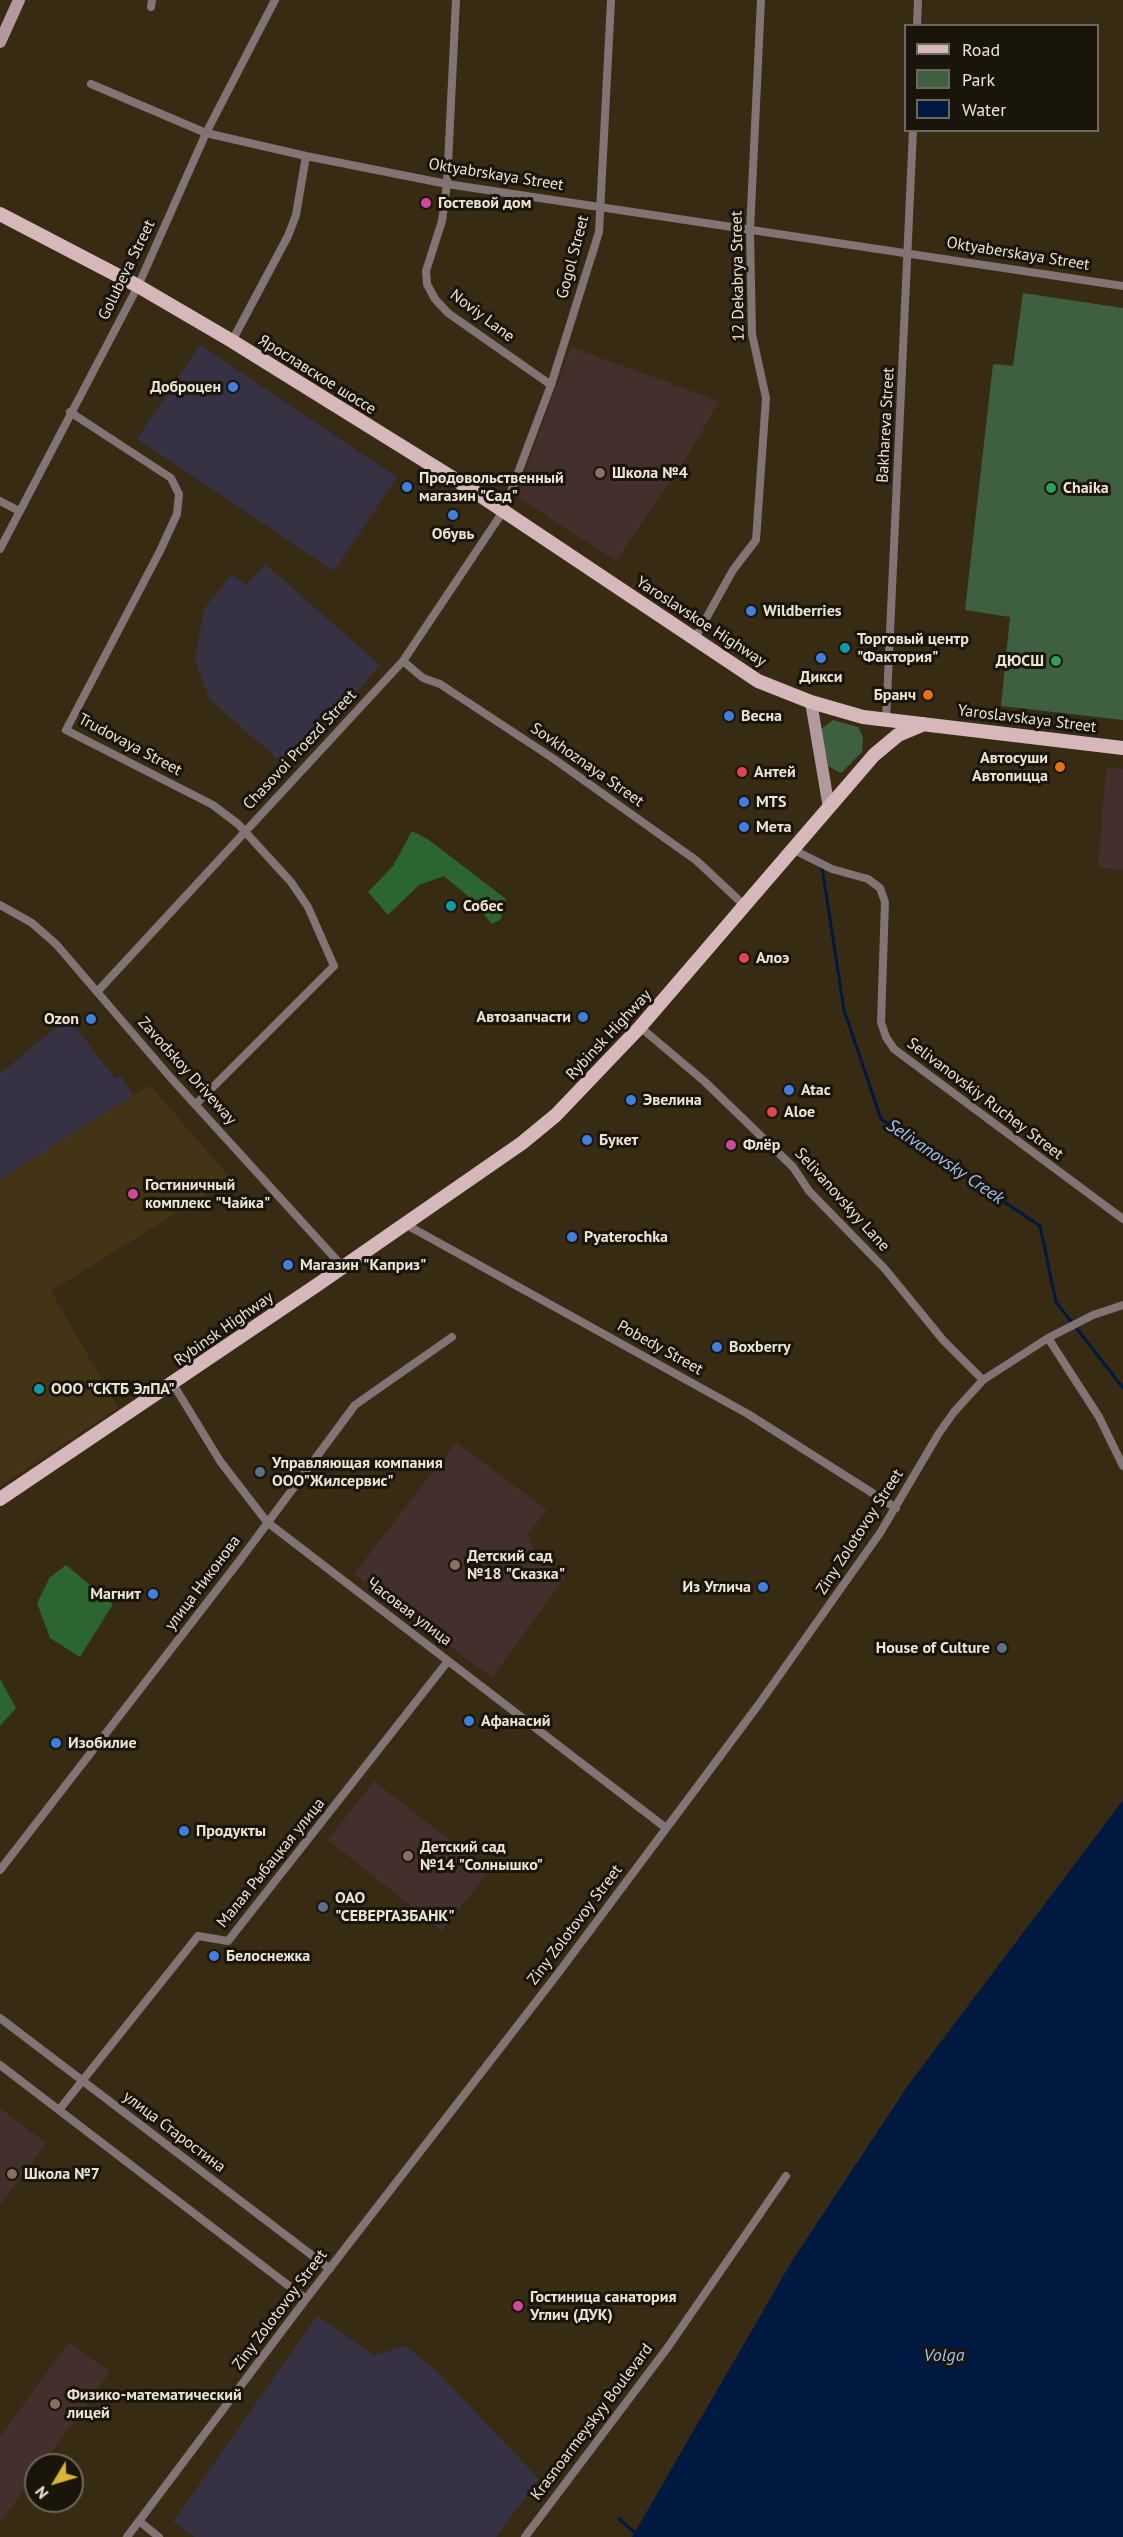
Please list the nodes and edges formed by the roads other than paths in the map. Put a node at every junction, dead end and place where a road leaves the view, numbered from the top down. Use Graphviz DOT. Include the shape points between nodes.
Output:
graph roads {
  1 [pos="19,0"];
  2 [pos="275,0"];
  3 [pos="456,0"];
  4 [pos="611,0"];
  5 [pos="761,0"];
  6 [pos="918,0"];
  7 [pos="917,24"];
  8 [pos="0,42"];
  9 [pos="91,84"];
  10 [pos="913,132"];
  11 [pos="206,133"];
  12 [pos="306,156"];
  13 [pos="447,184"];
  14 [pos="601,206"];
  15 [pos="0,214"];
  16 [pos="750,231"];
  17 [pos="908,252"];
  18 [pos="138,285"];
  19 [pos="1123,286"];
  20 [pos="232,341"];
  21 [pos="551,384"];
  22 [pos="70,412"];
  23 [pos="0,501"];
  24 [pos="504,510"];
  25 [pos="20,511"];
  26 [pos="0,549"];
  27 [pos="694,640"];
  28 [pos="403,661"];
  29 [pos="811,702"];
  30 [pos="886,720"];
  31 [pos="926,723"];
  32 [pos="1123,748"];
  33 [pos="829,808"];
  34 [pos="246,830"];
  35 [pos="795,849"];
  36 [pos="0,905"];
  37 [pos="746,906"];
  38 [pos="97,992"];
  39 [pos="640,1027"];
  40 [pos="197,1103"];
  41 [pos="1123,1220"];
  42 [pos="405,1224"];
  43 [pos="343,1267"];
  44 [pos="1123,1305"];
  45 [pos="452,1337"];
  46 [pos="1048,1338"];
  47 [pos="983,1380"];
  48 [pos="173,1384"];
  49 [pos="1123,1466"];
  50 [pos="0,1498"];
  51 [pos="896,1508"];
  52 [pos="267,1522"];
  53 [pos="448,1661"];
  54 [pos="666,1828"];
  55 [pos="0,1870"];
  56 [pos="0,2018"];
  57 [pos="0,2065"];
  58 [pos="81,2080"];
  59 [pos="59,2110"];
  60 [pos="786,2176"];
  61 [pos="330,2270"];
  62 [pos="306,2299"];
  63 [pos="139,2521"];
  64 [pos="127,2537"];
  65 [pos="159,2537"];
  66 [pos="525,2537"];
  1 -- 8 [label="main road"];
  2 -- 11 [label="street, Golubeva Street"];
  3 -- 13 [label="street, Noviy Lane"];
  4 -- 14 [label="street, Gogol Street"];
  5 -- 16 [label="street, 12 Dekabrya Street"];
  6 -- 7 [label="street"];
  9 -- 11 [label="street, Oktyabrskaya Street"];
  10 -- 17 [label="street, Bakhareva Street"];
  11 -- 12 [label="street, Oktyabrskaya Street"];
  11 -- 18 [label="street, Golubeva Street"];
  12 -- 13 [label="street, Oktyabrskaya Street"];
  12 -- 20 [label="street" via="296,215 288,236"];
  13 -- 14 [label="street, Oktyabrskaya Street"];
  13 -- 21 [label="street, Noviy Lane" via="442,221 426,271 431,292 448,313"];
  14 -- 16 [label="street, Oktyabrskaya Street"];
  14 -- 21 [label="street, Gogol Street" via="599,232"];
  15 -- 18 [label="main road, Ярославское шоссе"];
  16 -- 17 [label="street, Oktyabrskaya Street"];
  16 -- 27 [label="street, 12 Dekabrya Street" via="752,334 766,398 756,540 733,570"];
  17 -- 19 [label="street, Oktyaberskaya Street"];
  17 -- 30 [label="street, Bakhareva Street"];
  18 -- 20 [label="main road, Ярославское шоссе"];
  18 -- 22 [label="street, Golubeva Street"];
  20 -- 24 [label="main road, Ярославское шоссе"];
  21 -- 24 [label="street, Gogol Street"];
  22 -- 25 [label="street, Golubeva Street"];
  22 -- 34 [label="street, Trudovaya Street" via="171,478 179,494 177,514 160,551 66,730 213,805"];
  23 -- 25 [label="street"];
  24 -- 27 [label="main road, Yaroslavskoe Highway"];
  24 -- 28 [label="street, Chasovoi Proezd Street"];
  25 -- 26 [label="street, Golubeva Street"];
  27 -- 29 [label="main road, Yaroslavskoe Highway" via="758,681"];
  28 -- 34 [label="street, Chasovoi Proezd Street"];
  28 -- 37 [label="street, Sovkhoznaya Street" via="423,678 440,684 554,759 698,861"];
  29 -- 30 [label="main road, Yaroslavskoe Highway" via="846,714"];
  29 -- 33 [label="main road"];
  30 -- 31 [label="main road, Yaroslavskaya Street"];
  31 -- 32 [label="main road, Yaroslavskaya Street"];
  31 -- 33 [label="main road, Rybinsk Highway" via="885,745"];
  33 -- 35 [label="main road, Rybinsk Highway"];
  34 -- 38 [label="street, Chasovoi Proezd Street"];
  34 -- 40 [label="street, Trudovaya Street" via="308,907 334,966"];
  35 -- 37 [label="main road, Rybinsk Highway"];
  35 -- 41 [label="street, Selivanovskiy Ruchey Street" via="832,868 868,879 880,888 885,902 881,1022 894,1049"];
  36 -- 38 [label="street, Zavodskoy Driveway" via="41,930"];
  37 -- 39 [label="main road, Rybinsk Highway"];
  38 -- 40 [label="street, Zavodskoy Driveway"];
  39 -- 42 [label="main road, Rybinsk Highway" via="556,1114 522,1143"];
  39 -- 47 [label="street, Selivanovskyy Lane" via="704,1081 793,1167 810,1191"];
  40 -- 43 [label="street, Zavodskoy Driveway"];
  42 -- 43 [label="main road, Rybinsk Highway"];
  42 -- 51 [label="street, Pobedy Street" via="748,1414"];
  43 -- 48 [label="main road, Rybinsk Highway"];
  44 -- 46 [label="street, Ziny Zolotovoy Street"];
  45 -- 52 [label="street, улица Никонова" via="355,1405"];
  46 -- 47 [label="street, Ziny Zolotovoy Street"];
  46 -- 49 [label="street" via="1099,1417"];
  47 -- 51 [label="street, Ziny Zolotovoy Street" via="939,1433"];
  48 -- 50 [label="main road, Rybinsk Highway"];
  48 -- 52 [label="street, Часовая улица" via="220,1461"];
  51 -- 54 [label="street, Ziny Zolotovoy Street" via="811,1632"];
  52 -- 53 [label="street, Часовая улица"];
  52 -- 55 [label="street, улица Никонова"];
  53 -- 54 [label="street, Часовая улица"];
  53 -- 58 [label="street, Малая Рыбацкая улица" via="228,1941 198,1936"];
  54 -- 61 [label="street, Ziny Zolotovoy Street"];
  56 -- 58 [label="street, улица Старостина"];
  57 -- 59 [label="street"];
  58 -- 59 [label="street, Малая Рыбацкая улица"];
  58 -- 61 [label="street, улица Старостина"];
  59 -- 62 [label="street"];
  60 -- 66 [label="street, Krasnoarmeyskyy Boulevard" via="668,2347"];
  61 -- 62 [label="street, Ziny Zolotovoy Street"];
  62 -- 63 [label="street, Ziny Zolotovoy Street"];
  63 -- 64 [label="street, Ziny Zolotovoy Street"];
  63 -- 65 [label="street"];
}
